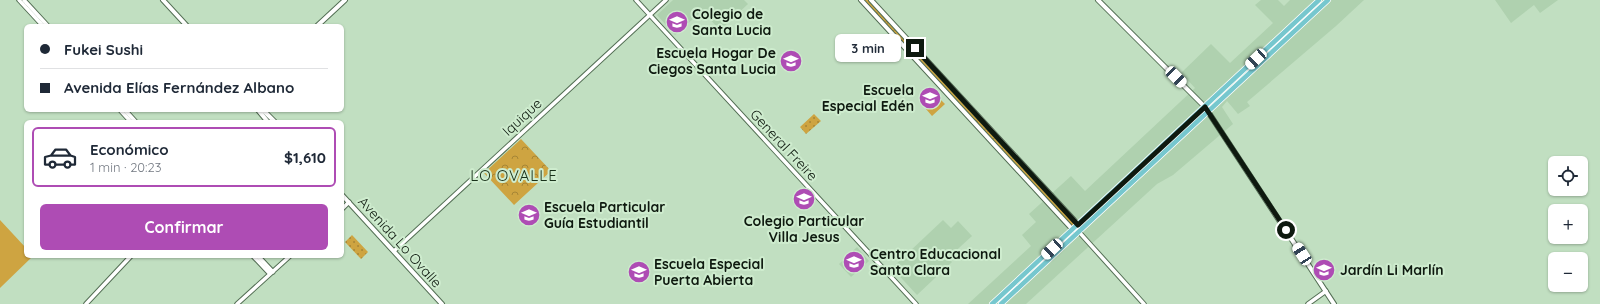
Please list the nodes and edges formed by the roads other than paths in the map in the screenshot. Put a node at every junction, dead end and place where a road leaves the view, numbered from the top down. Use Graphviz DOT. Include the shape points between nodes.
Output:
graph roads {
  1 [pos="19,0"];
  2 [pos="24,0"];
  3 [pos="163,0"];
  4 [pos="345,0"];
  5 [pos="636,0"];
  6 [pos="666,0"];
  7 [pos="861,0"];
  8 [pos="871,0"];
  9 [pos="1098,0"];
  10 [pos="1319,0"];
  11 [pos="1328,0"];
  12 [pos="650,15"];
  13 [pos="41,24"];
  14 [pos="46,24"];
  15 [pos="185,24"];
  16 [pos="319,24"];
  17 [pos="1205,107"];
  18 [pos="124,112"];
  19 [pos="260,112"];
  20 [pos="266,112"];
  21 [pos="1209,112"];
  22 [pos="134,120"];
  23 [pos="266,120"];
  24 [pos="273,120"];
  25 [pos="1006,147"];
  26 [pos="1001,152"];
  27 [pos="344,197"];
  28 [pos="349,202"];
  29 [pos="344,206"];
  30 [pos="1078,225"];
  31 [pos="1072,230"];
  32 [pos="1079,232"];
  33 [pos="394,251"];
  34 [pos="129,258"];
  35 [pos="255,258"];
  36 [pos="260,258"];
  37 [pos="288,258"];
  38 [pos="271,273"];
  39 [pos="1326,291"];
  40 [pos="86,304"];
  41 [pos="238,304"];
  42 [pos="442,304"];
  43 [pos="916,304"];
  44 [pos="992,304"];
  45 [pos="1001,304"];
  46 [pos="1144,304"];
  47 [pos="1308,304"];
  48 [pos="1334,304"];
  1 -- 13 [label="street"];
  2 -- 14 [label="street"];
  3 -- 15 [label="main road"];
  4 -- 16 [label="main road"];
  5 -- 12 [label="street, General Freire"];
  6 -- 12 [label="street, Iquique"];
  7 -- 26 [label="main road"];
  8 -- 25 [label="main road"];
  9 -- 17 [label="main road"];
  10 -- 17 [label="main road"];
  11 -- 21 [label="main road"];
  12 -- 33 [label="street, Iquique"];
  12 -- 43 [label="street, General Freire"];
  17 -- 21 [label="main road"];
  17 -- 30 [label="main road"];
  18 -- 22 [label="street"];
  19 -- 23 [label="main road"];
  20 -- 24 [label="main road"];
  21 -- 32 [label="main road"];
  21 -- 39 [label="main road"];
  25 -- 26 [label="main road"];
  25 -- 30 [label="main road"];
  26 -- 31 [label="main road"];
  27 -- 28 [label="main road, Avenida Lo Ovalle"];
  28 -- 29 [label="street"];
  28 -- 33 [label="main road, Avenida Lo Ovalle"];
  30 -- 31 [label="main road"];
  30 -- 32 [label="main road"];
  31 -- 32 [label="main road"];
  31 -- 44 [label="main road"];
  32 -- 45 [label="main road"];
  32 -- 46 [label="street"];
  33 -- 42 [label="main road, Avenida Lo Ovalle"];
  34 -- 40 [label="street"];
  35 -- 38 [label="street"];
  36 -- 38 [label="street"];
  37 -- 38 [label="street"];
  38 -- 41 [label="street"];
  39 -- 47 [label="street"];
  39 -- 48 [label="main road"];
}
